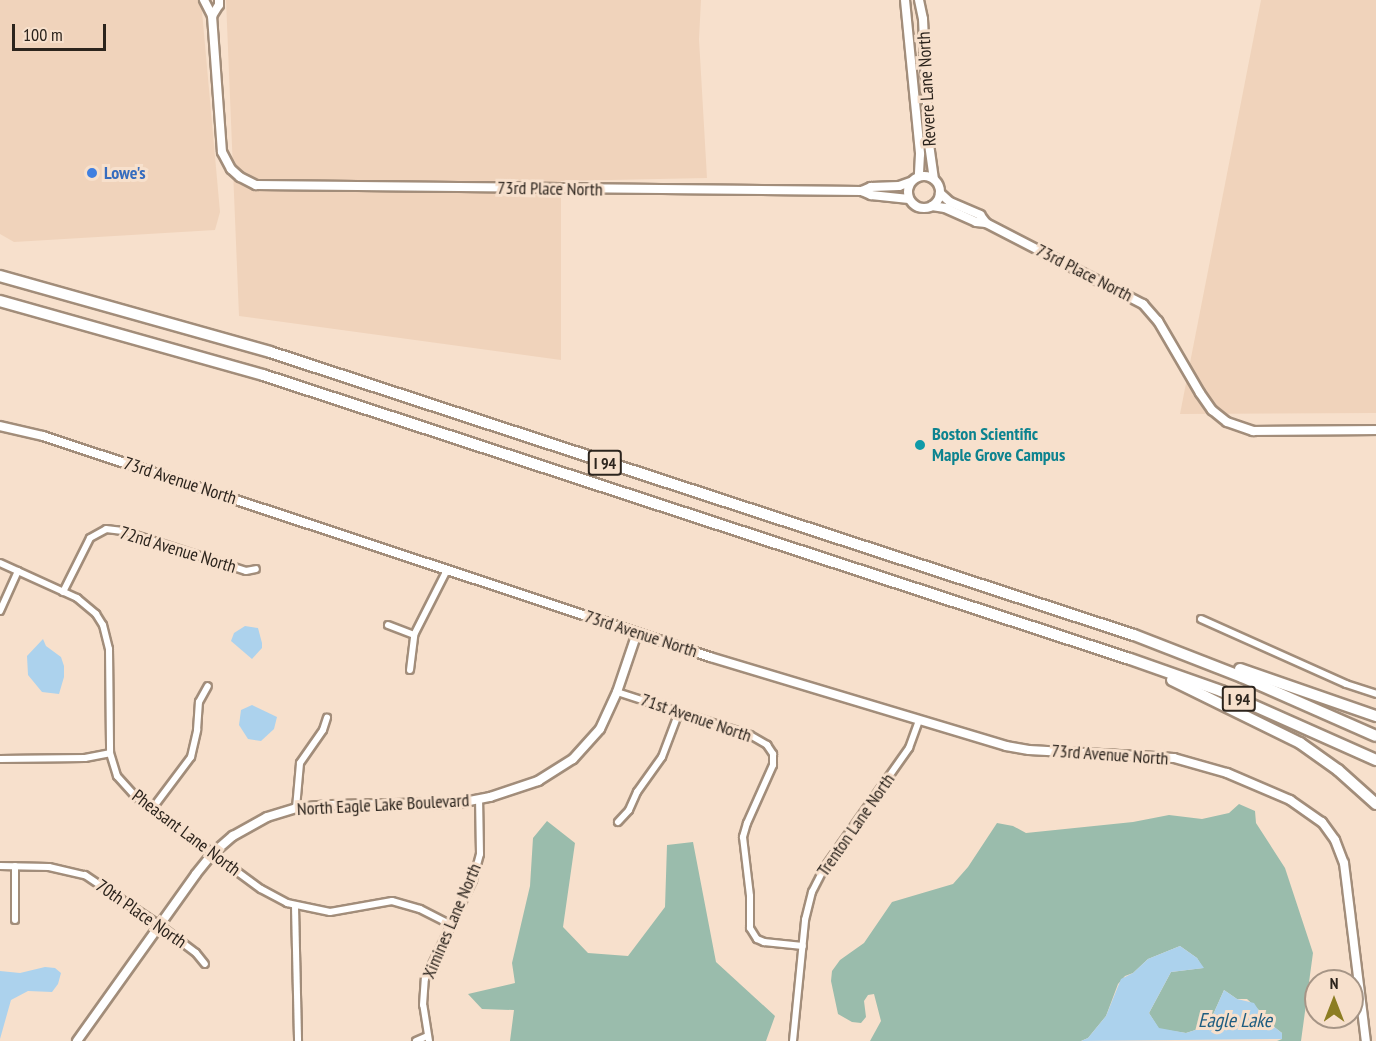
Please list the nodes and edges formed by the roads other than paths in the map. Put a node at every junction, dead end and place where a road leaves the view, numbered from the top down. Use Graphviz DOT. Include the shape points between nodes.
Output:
graph roads {
  1 [pos="204,0"];
  2 [pos="219,0"];
  3 [pos="905,0"];
  4 [pos="919,0"];
  5 [pos="212,16"];
  6 [pos="919,176"];
  7 [pos="934,179"];
  8 [pos="910,183"];
  9 [pos="862,191"];
  10 [pos="940,192"];
  11 [pos="909,198"];
  12 [pos="932,206"];
  13 [pos="986,223"];
  14 [pos="0,274"];
  15 [pos="0,301"];
  16 [pos="0,306"];
  17 [pos="18,306"];
  18 [pos="0,426"];
  19 [pos="1376,430"];
  20 [pos="0,563"];
  21 [pos="256,569"];
  22 [pos="447,570"];
  23 [pos="18,571"];
  24 [pos="63,592"];
  25 [pos="0,611"];
  26 [pos="1201,619"];
  27 [pos="388,625"];
  28 [pos="637,633"];
  29 [pos="414,635"];
  30 [pos="1154,642"];
  31 [pos="1097,648"];
  32 [pos="410,670"];
  33 [pos="208,686"];
  34 [pos="618,692"];
  35 [pos="1376,694"];
  36 [pos="679,712"];
  37 [pos="1376,716"];
  38 [pos="327,718"];
  39 [pos="919,720"];
  40 [pos="1376,736"];
  41 [pos="110,753"];
  42 [pos="0,759"];
  43 [pos="1376,760"];
  44 [pos="479,800"];
  45 [pos="1376,804"];
  46 [pos="296,808"];
  47 [pos="152,809"];
  48 [pos="618,822"];
  49 [pos="212,854"];
  50 [pos="0,866"];
  51 [pos="15,866"];
  52 [pos="295,906"];
  53 [pos="15,920"];
  54 [pos="159,925"];
  55 [pos="451,925"];
  56 [pos="803,946"];
  57 [pos="205,964"];
  58 [pos="428,1039"];
  59 [pos="77,1041"];
  60 [pos="298,1041"];
  61 [pos="416,1041"];
  62 [pos="793,1041"];
  63 [pos="1366,1041"];
  1 -- 5 [label="street"];
  2 -- 5 [label="street"];
  3 -- 6 [label="street, Revere Lane North"];
  4 -- 7 [label="street, Revere Lane North"];
  5 -- 9 [label="street, 73rd Place North" via="222,152 231,169 256,185"];
  6 -- 7 [label="street"];
  6 -- 8 [label="street"];
  7 -- 10 [label="street"];
  8 -- 9 [label="street, 73rd Place North"];
  8 -- 11 [label="street"];
  9 -- 11 [label="street, 73rd Place North"];
  10 -- 12 [label="street"];
  10 -- 13 [label="street, 73rd Place North" via="950,202 980,215"];
  11 -- 12 [label="street" via="916,206"];
  12 -- 13 [label="street, 73rd Place North"];
  13 -- 19 [label="street, 73rd Place North" via="1143,304 1158,321 1212,410 1227,422 1253,431"];
  14 -- 30 [label="highway, I 94" via="270,352"];
  15 -- 17 [label="highway, I 94"];
  16 -- 17 [label="highway"];
  17 -- 31 [label="highway, I 94" via="263,375"];
  18 -- 22 [label="street, 73rd Avenue North" via="43,436"];
  20 -- 23 [label="street, Pheasant Lane North"];
  21 -- 24 [label="street, 72nd Avenue North" via="246,572 123,531 106,530 96,533 85,546"];
  22 -- 28 [label="street, 73rd Avenue North"];
  22 -- 29 [label="street"];
  23 -- 24 [label="street, Pheasant Lane North"];
  23 -- 25 [label="street"];
  24 -- 41 [label="street, Pheasant Lane North" via="87,605 108,637"];
  26 -- 35 [label="street"];
  27 -- 29 [label="street"];
  28 -- 34 [label="street, North Eagle Lake Boulevard"];
  28 -- 39 [label="street, 73rd Avenue North"];
  29 -- 32 [label="street"];
  30 -- 37 [label="highway"];
  30 -- 40 [label="highway, I 94" via="1242,676"];
  31 -- 43 [label="highway, I 94" via="1211,687"];
  31 -- 45 [label="highway" via="1219,701 1300,743"];
  33 -- 47 [label="street" via="199,702 191,757"];
  34 -- 36 [label="street, 71st Avenue North"];
  34 -- 44 [label="street, North Eagle Lake Boulevard" via="600,729 573,759 538,781"];
  36 -- 48 [label="street" via="663,757"];
  36 -- 56 [label="street, 71st Avenue North" via="750,735 771,749 773,765 743,837 750,928 764,942"];
  38 -- 46 [label="street" via="300,763"];
  39 -- 56 [label="street, Trenton Lane North" via="909,748 818,879 808,906"];
  39 -- 63 [label="street, 73rd Avenue North" via="1019,749 1174,758 1227,773 1290,800 1322,822 1344,863"];
  41 -- 42 [label="street" via="86,759"];
  41 -- 47 [label="street, Pheasant Lane North" via="117,776"];
  44 -- 46 [label="street, North Eagle Lake Boulevard"];
  44 -- 55 [label="street, Ximines Lane North" via="477,868"];
  46 -- 49 [label="street, North Eagle Lake Boulevard" via="248,827"];
  47 -- 49 [label="street, Pheasant Lane North"];
  49 -- 52 [label="street, Pheasant Lane North" via="269,894"];
  49 -- 54 [label="street, North Eagle Lake Boulevard"];
  50 -- 51 [label="street, 70th Place North"];
  51 -- 53 [label="street"];
  51 -- 54 [label="street, 70th Place North" via="56,867 85,875"];
  52 -- 55 [label="street, Pheasant Lane North" via="330,912 392,901 420,909"];
  52 -- 60 [label="street"];
  54 -- 57 [label="street, 70th Place North"];
  54 -- 59 [label="street, North Eagle Lake Boulevard"];
  55 -- 58 [label="street, Ximines Lane North" via="425,979 423,1005"];
  56 -- 62 [label="street, Trenton Lane North"];
  58 -- 61 [label="street"];
}
